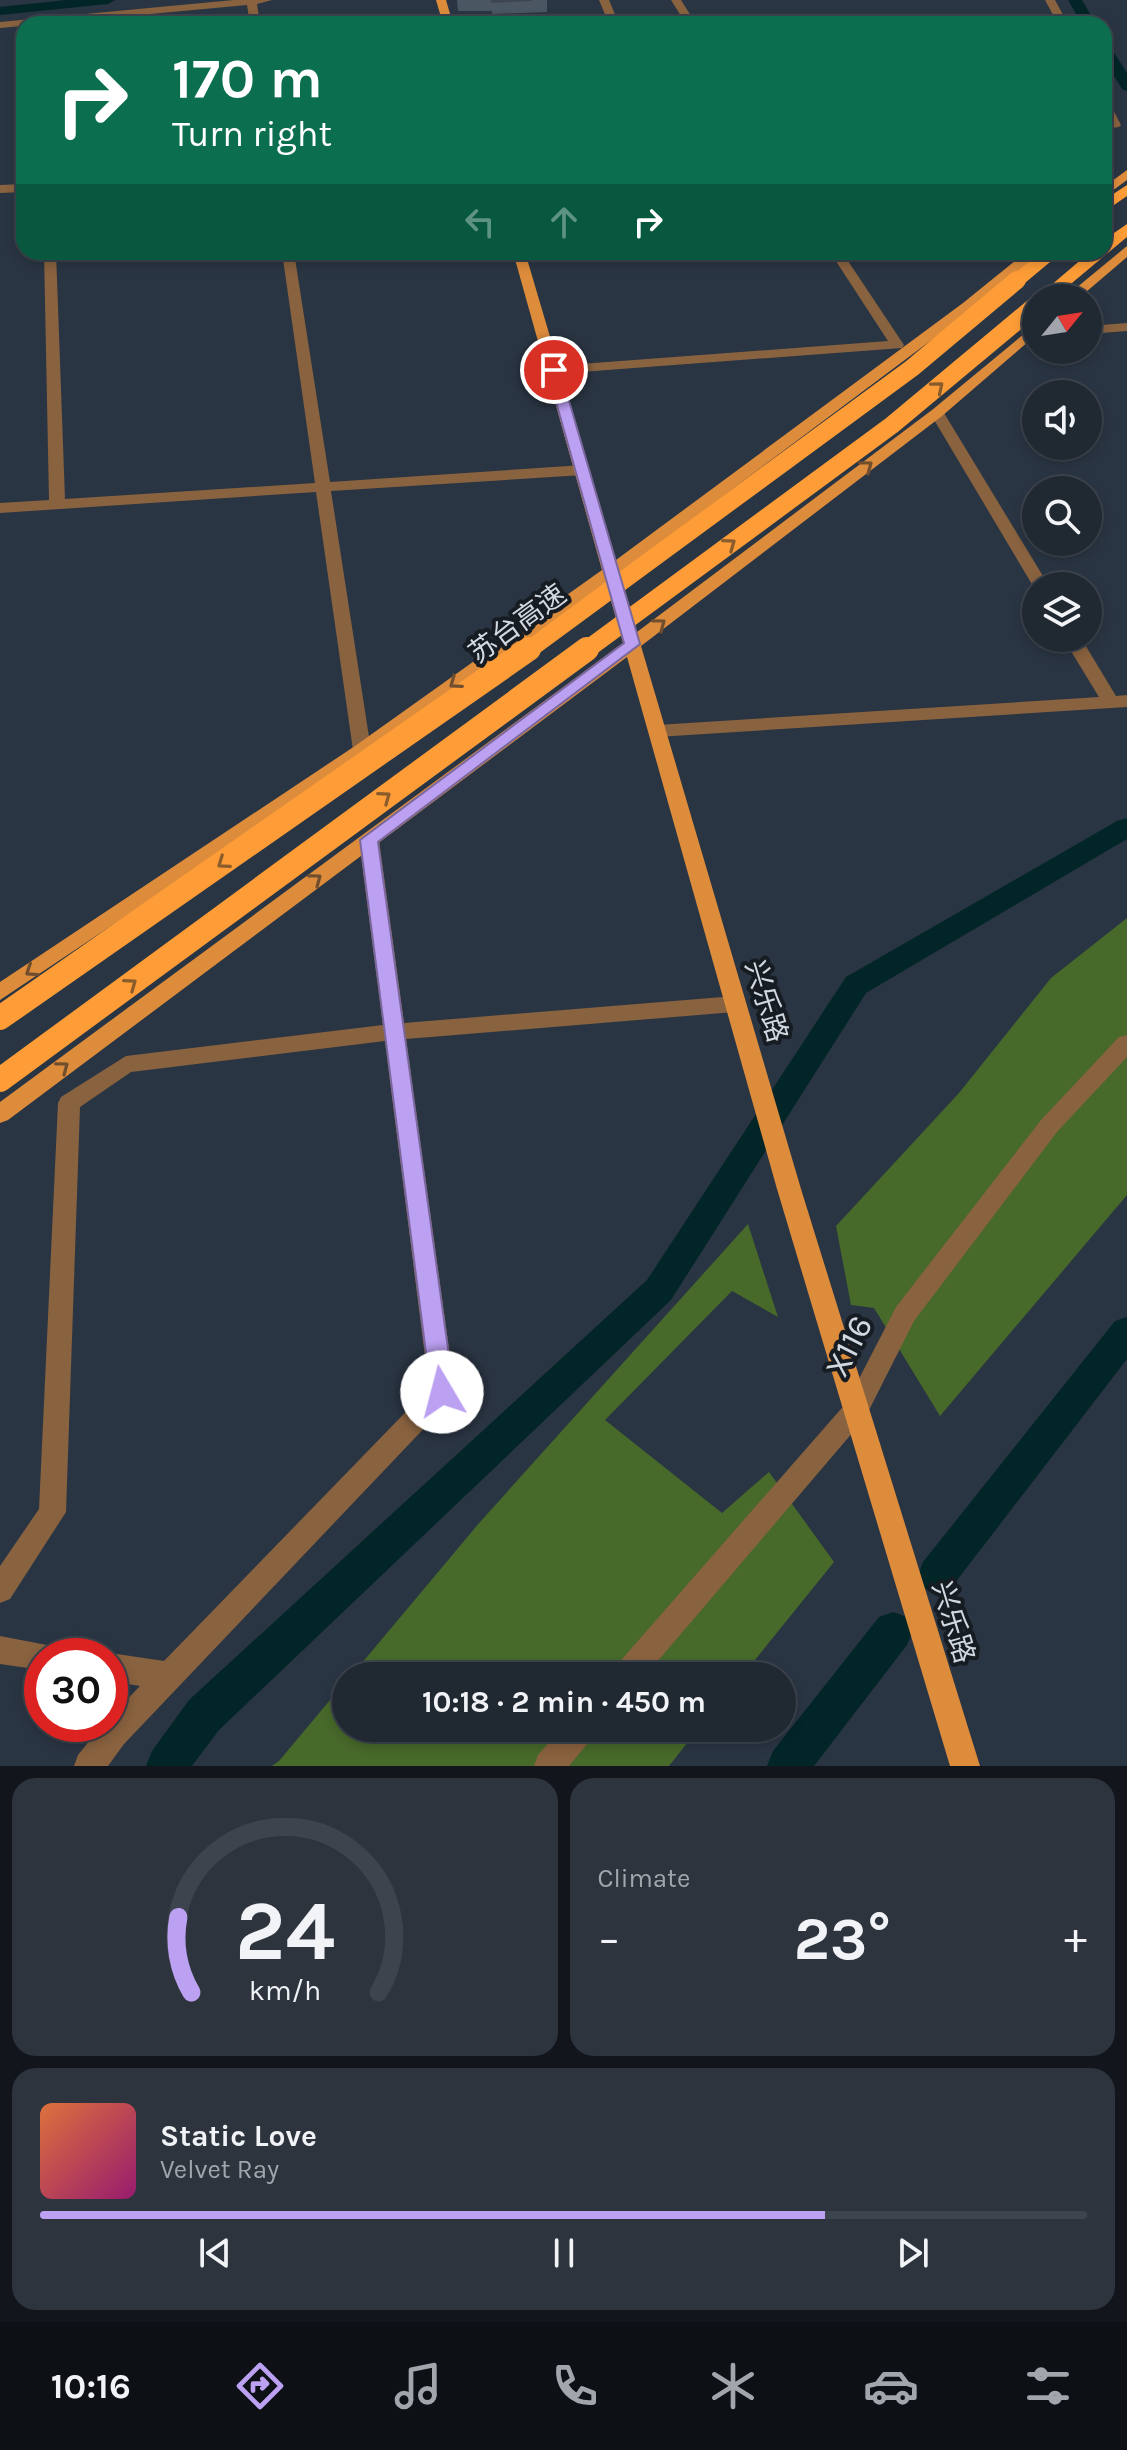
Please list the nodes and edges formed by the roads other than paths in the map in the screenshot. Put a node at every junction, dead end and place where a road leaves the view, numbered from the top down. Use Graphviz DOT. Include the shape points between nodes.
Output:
graph roads {
  1 [pos="267,0"];
  2 [pos="252,1"];
  3 [pos="104,16"];
  4 [pos="1127,250"];
  5 [pos="50,260"];
  6 [pos="289,260"];
  7 [pos="521,260"];
  8 [pos="841,260"];
  9 [pos="1024,260"];
  10 [pos="1041,260"];
  11 [pos="1090,260"];
  12 [pos="1061,284"];
  13 [pos="1087,284"];
  14 [pos="1022,317"];
  15 [pos="1127,327"];
  16 [pos="1102,329"];
  17 [pos="1022,340"];
  18 [pos="554,370"];
  19 [pos="937,413"];
  20 [pos="583,470"];
  21 [pos="322,487"];
  22 [pos="57,504"];
  23 [pos="0,508"];
  24 [pos="611,570"];
  25 [pos="1033,572"];
  26 [pos="632,644"];
  27 [pos="1082,652"];
  28 [pos="1119,702"];
  29 [pos="657,731"];
  30 [pos="362,750"];
  31 [pos="369,840"];
  32 [pos="0,992"];
  33 [pos="735,1004"];
  34 [pos="0,1018"];
  35 [pos="394,1032"];
  36 [pos="1127,1043"];
  37 [pos="0,1080"];
  38 [pos="0,1114"];
  39 [pos="856,1410"];
  40 [pos="0,1590"];
  41 [pos="0,1650"];
  42 [pos="24,1653"];
  43 [pos="638,1662"];
  44 [pos="128,1670"];
  45 [pos="170,1676"];
  46 [pos="570,1742"];
  47 [pos="89,1766"];
  48 [pos="549,1766"];
  49 [pos="965,1766"];
  1 -- 2 [label="street"];
  2 -- 3 [label="street"];
  4 -- 13 [label="main road"];
  5 -- 22 [label="street"];
  6 -- 21 [label="street"];
  7 -- 18 [label="main road, 兴乐路"];
  8 -- 18 [label="street" via="897,345"];
  9 -- 24 [label="main road"];
  10 -- 34 [label="highway, 苏台高速, one-way, bridge" via="912,368 481,684"];
  11 -- 12 [label="highway"];
  37 -- 14 [label="highway, one-way, bridge" via="892,425"];
  15 -- 16 [label="street"];
  17 -- 19 [label="main road"];
  18 -- 20 [label="main road, 兴乐路"];
  19 -- 25 [label="street"];
  26 -- 19 [label="main road, one-way"];
  20 -- 21 [label="street"];
  20 -- 24 [label="main road, 兴乐路"];
  21 -- 22 [label="street"];
  21 -- 30 [label="street"];
  22 -- 23 [label="street"];
  24 -- 26 [label="main road, 兴乐路"];
  24 -- 30 [label="main road, one-way"];
  26 -- 29 [label="main road, 兴乐路"];
  26 -- 31 [label="main road"];
  27 -- 28 [label="street"];
  28 -- 29 [label="street"];
  29 -- 33 [label="main road, 兴乐路"];
  30 -- 32 [label="main road, one-way"];
  31 -- 35 [label="street"];
  38 -- 31 [label="main road, one-way"];
  33 -- 35 [label="street"];
  33 -- 39 [label="main road, 兴乐路"];
  35 -- 40 [label="street" via="126,1064 69,1103 52,1512"];
  35 -- 45 [label="street" via="442,1392"];
  36 -- 39 [label="street, X116" via="1049,1126 905,1314"];
  39 -- 43 [label="street, X116"];
  39 -- 49 [label="main road, 兴乐路"];
  41 -- 42 [label="street"];
  44 -- 45 [label="street"];
  45 -- 47 [label="street"];
  46 -- 48 [label="street"];
}
